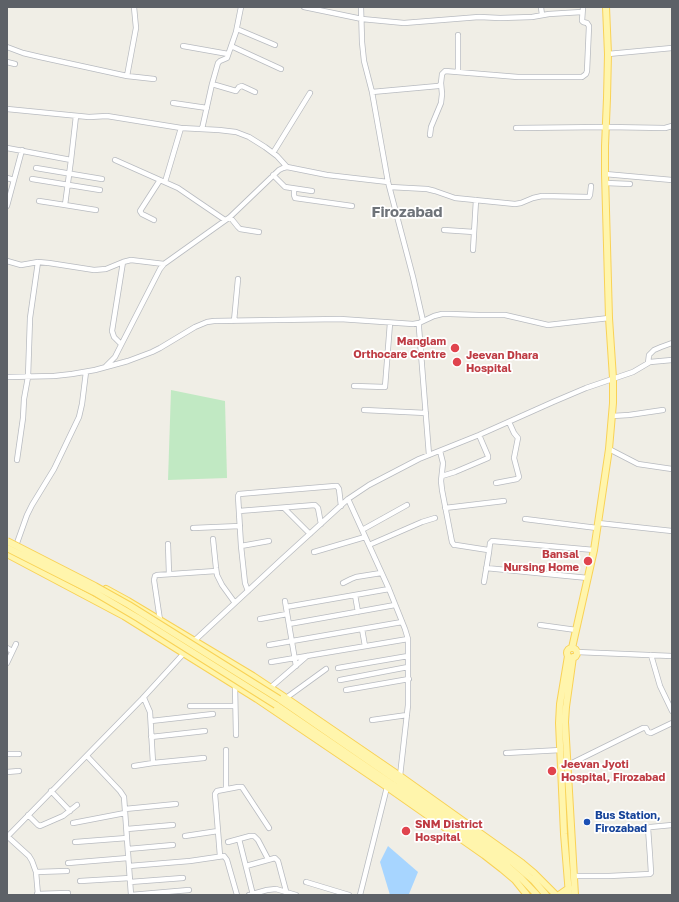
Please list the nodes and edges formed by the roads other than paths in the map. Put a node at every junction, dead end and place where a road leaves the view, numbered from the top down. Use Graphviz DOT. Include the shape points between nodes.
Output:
graph roads {
  1 [pos="134,7"];
  2 [pos="240,7"];
  3 [pos="304,7"];
  4 [pos="361,7"];
  5 [pos="541,7"];
  6 [pos="606,7"];
  7 [pos="583,10"];
  8 [pos="542,15"];
  9 [pos="362,19"];
  10 [pos="237,29"];
  11 [pos="458,35"];
  12 [pos="275,45"];
  13 [pos="183,46"];
  14 [pos="231,46"];
  15 [pos="7,47"];
  16 [pos="672,48"];
  17 [pos="228,54"];
  18 [pos="608,54"];
  19 [pos="7,62"];
  20 [pos="15,64"];
  21 [pos="281,69"];
  22 [pos="458,72"];
  23 [pos="127,76"];
  24 [pos="154,79"];
  25 [pos="212,84"];
  26 [pos="441,84"];
  27 [pos="255,92"];
  28 [pos="372,92"];
  29 [pos="310,93"];
  30 [pos="173,103"];
  31 [pos="207,108"];
  32 [pos="7,109"];
  33 [pos="76,116"];
  34 [pos="672,126"];
  35 [pos="606,127"];
  36 [pos="180,128"];
  37 [pos="516,128"];
  38 [pos="202,129"];
  39 [pos="430,135"];
  40 [pos="7,148"];
  41 [pos="22,150"];
  42 [pos="273,153"];
  43 [pos="71,160"];
  44 [pos="115,160"];
  45 [pos="287,167"];
  46 [pos="36,168"];
  47 [pos="69,174"];
  48 [pos="605,174"];
  49 [pos="273,176"];
  50 [pos="7,178"];
  51 [pos="32,179"];
  52 [pos="102,179"];
  53 [pos="14,180"];
  54 [pos="672,180"];
  55 [pos="162,181"];
  56 [pos="388,182"];
  57 [pos="606,183"];
  58 [pos="630,184"];
  59 [pos="67,185"];
  60 [pos="591,186"];
  61 [pos="390,187"];
  62 [pos="294,189"];
  63 [pos="100,190"];
  64 [pos="312,191"];
  65 [pos="476,200"];
  66 [pos="39,201"];
  67 [pos="65,205"];
  68 [pos="7,206"];
  69 [pos="352,206"];
  70 [pos="96,210"];
  71 [pos="230,217"];
  72 [pos="154,220"];
  73 [pos="225,220"];
  74 [pos="444,230"];
  75 [pos="259,232"];
  76 [pos="474,232"];
  77 [pos="473,250"];
  78 [pos="7,261"];
  79 [pos="38,262"];
  80 [pos="123,262"];
  81 [pos="164,264"];
  82 [pos="238,279"];
  83 [pos="609,318"];
  84 [pos="234,321"];
  85 [pos="390,322"];
  86 [pos="421,322"];
  87 [pos="672,343"];
  88 [pos="121,344"];
  89 [pos="672,360"];
  90 [pos="648,363"];
  91 [pos="106,366"];
  92 [pos="86,372"];
  93 [pos="7,377"];
  94 [pos="28,377"];
  95 [pos="613,378"];
  96 [pos="354,386"];
  97 [pos="364,410"];
  98 [pos="663,410"];
  99 [pos="426,413"];
  100 [pos="612,416"];
  101 [pos="509,422"];
  102 [pos="479,435"];
  103 [pos="609,449"];
  104 [pos="440,451"];
  105 [pos="429,455"];
  106 [pos="17,460"];
  107 [pos="672,469"];
  108 [pos="442,476"];
  109 [pos="496,483"];
  110 [pos="348,499"];
  111 [pos="504,501"];
  112 [pos="407,505"];
  113 [pos="341,506"];
  114 [pos="284,508"];
  115 [pos="445,508"];
  116 [pos="239,511"];
  117 [pos="435,518"];
  118 [pos="525,519"];
  119 [pos="321,524"];
  120 [pos="598,525"];
  121 [pos="240,526"];
  122 [pos="193,528"];
  123 [pos="362,530"];
  124 [pos="672,531"];
  125 [pos="310,534"];
  126 [pos="365,537"];
  127 [pos="7,538"];
  128 [pos="213,539"];
  129 [pos="7,541"];
  130 [pos="269,541"];
  131 [pos="17,543"];
  132 [pos="168,544"];
  133 [pos="369,545"];
  134 [pos="241,546"];
  135 [pos="7,548"];
  136 [pos="594,550"];
  137 [pos="314,552"];
  138 [pos="489,552"];
  139 [pos="7,554"];
  140 [pos="486,568"];
  141 [pos="216,571"];
  142 [pos="381,573"];
  143 [pos="169,574"];
  144 [pos="588,578"];
  145 [pos="484,582"];
  146 [pos="343,583"];
  147 [pos="389,589"];
  148 [pos="248,591"];
  149 [pos="355,595"];
  150 [pos="285,601"];
  151 [pos="234,603"];
  152 [pos="395,605"];
  153 [pos="286,607"];
  154 [pos="358,612"];
  155 [pos="287,614"];
  156 [pos="160,620"];
  157 [pos="260,620"];
  158 [pos="402,622"];
  159 [pos="289,624"];
  160 [pos="540,625"];
  161 [pos="362,629"];
  162 [pos="576,630"];
  163 [pos="408,639"];
  164 [pos="194,641"];
  165 [pos="292,641"];
  166 [pos="16,644"];
  167 [pos="269,645"];
  168 [pos="365,646"];
  169 [pos="7,648"];
  170 [pos="12,651"];
  171 [pos="184,653"];
  172 [pos="573,653"];
  173 [pos="651,655"];
  174 [pos="308,656"];
  175 [pos="408,656"];
  176 [pos="672,656"];
  177 [pos="295,658"];
  178 [pos="271,662"];
  179 [pos="7,663"];
  180 [pos="296,666"];
  181 [pos="408,667"];
  182 [pos="338,668"];
  183 [pos="326,669"];
  184 [pos="408,679"];
  185 [pos="340,680"];
  186 [pos="235,685"];
  187 [pos="270,688"];
  188 [pos="346,690"];
  189 [pos="144,698"];
  190 [pos="282,698"];
  191 [pos="190,706"];
  192 [pos="235,706"];
  193 [pos="672,711"];
  194 [pos="213,714"];
  195 [pos="407,716"];
  196 [pos="372,720"];
  197 [pos="151,721"];
  198 [pos="672,723"];
  199 [pos="205,732"];
  200 [pos="236,735"];
  201 [pos="151,737"];
  202 [pos="226,750"];
  203 [pos="561,750"];
  204 [pos="506,753"];
  205 [pos="7,754"];
  206 [pos="19,754"];
  207 [pos="87,756"];
  208 [pos="204,758"];
  209 [pos="153,763"];
  210 [pos="568,765"];
  211 [pos="134,766"];
  212 [pos="18,771"];
  213 [pos="7,772"];
  214 [pos="400,776"];
  215 [pos="387,787"];
  216 [pos="226,789"];
  217 [pos="51,791"];
  218 [pos="176,804"];
  219 [pos="77,805"];
  220 [pos="563,810"];
  221 [pos="570,810"];
  222 [pos="70,811"];
  223 [pos="125,811"];
  224 [pos="28,815"];
  225 [pos="73,823"];
  226 [pos="174,825"];
  227 [pos="672,825"];
  228 [pos="269,828"];
  229 [pos="126,829"];
  230 [pos="218,831"];
  231 [pos="7,836"];
  232 [pos="185,836"];
  233 [pos="127,838"];
  234 [pos="239,839"];
  235 [pos="75,842"];
  236 [pos="228,842"];
  237 [pos="173,845"];
  238 [pos="128,849"];
  239 [pos="220,856"];
  240 [pos="128,858"];
  241 [pos="268,859"];
  242 [pos="68,863"];
  243 [pos="129,866"];
  244 [pos="246,866"];
  245 [pos="67,871"];
  246 [pos="36,872"];
  247 [pos="574,876"];
  248 [pos="183,878"];
  249 [pos="130,880"];
  250 [pos="80,881"];
  251 [pos="306,882"];
  252 [pos="188,890"];
  253 [pos="569,892"];
  254 [pos="68,893"];
  255 [pos="287,893"];
  256 [pos="37,894"];
  257 [pos="131,895"];
  258 [pos="237,895"];
  259 [pos="252,895"];
  260 [pos="296,895"];
  261 [pos="349,895"];
  262 [pos="360,895"];
  263 [pos="527,895"];
  264 [pos="537,895"];
  265 [pos="547,895"];
  266 [pos="558,895"];
  267 [pos="575,895"];
  1 -- 23 [label="street" via="136,28"];
  2 -- 10 [label="street"];
  3 -- 9 [label="street"];
  4 -- 9 [label="street"];
  5 -- 8 [label="street"];
  6 -- 18 [label="main road"];
  7 -- 8 [label="street"];
  7 -- 22 [label="street" via="582,20 588,26 585,76 518,77"];
  8 -- 9 [label="street" via="410,23"];
  9 -- 28 [label="street" via="363,52"];
  10 -- 12 [label="street"];
  10 -- 14 [label="street"];
  11 -- 22 [label="street"];
  13 -- 17 [label="street"];
  14 -- 17 [label="street"];
  14 -- 21 [label="street"];
  15 -- 23 [label="street" via="23,53"];
  16 -- 18 [label="street"];
  17 -- 25 [label="street" via="227,58 218,63"];
  18 -- 35 [label="main road"];
  19 -- 20 [label="street"];
  22 -- 26 [label="street" via="443,72"];
  23 -- 24 [label="street"];
  25 -- 27 [label="street" via="236,91 242,86"];
  25 -- 31 [label="street"];
  26 -- 28 [label="street"];
  26 -- 39 [label="street" via="441,103"];
  28 -- 56 [label="street"];
  29 -- 42 [label="street"];
  30 -- 31 [label="street"];
  31 -- 38 [label="street"];
  32 -- 33 [label="street"];
  33 -- 36 [label="street" via="113,117"];
  33 -- 43 [label="street"];
  34 -- 35 [label="street"];
  35 -- 37 [label="street"];
  35 -- 48 [label="main road"];
  36 -- 38 [label="street"];
  36 -- 55 [label="street"];
  38 -- 42 [label="street" via="236,132 249,137"];
  40 -- 41 [label="street"];
  41 -- 43 [label="street"];
  41 -- 53 [label="street"];
  42 -- 45 [label="street"];
  43 -- 47 [label="street"];
  44 -- 55 [label="street"];
  45 -- 49 [label="street" via="281,168"];
  45 -- 56 [label="street" via="327,175"];
  46 -- 47 [label="street"];
  47 -- 52 [label="street"];
  47 -- 59 [label="street"];
  48 -- 54 [label="street"];
  48 -- 57 [label="main road"];
  49 -- 62 [label="street" via="282,185"];
  49 -- 71 [label="street"];
  50 -- 53 [label="street"];
  51 -- 59 [label="street"];
  53 -- 68 [label="street"];
  55 -- 72 [label="street" via="140,211"];
  55 -- 73 [label="street" via="178,188"];
  56 -- 61 [label="street"];
  57 -- 58 [label="street"];
  57 -- 83 [label="main road"];
  59 -- 63 [label="street"];
  59 -- 67 [label="street"];
  60 -- 65 [label="street" via="588,197 542,196 521,204"];
  61 -- 65 [label="street" via="427,189 455,198"];
  61 -- 86 [label="street" via="413,277"];
  62 -- 64 [label="street"];
  62 -- 69 [label="street" via="295,198"];
  65 -- 76 [label="street"];
  66 -- 67 [label="street"];
  67 -- 70 [label="street"];
  71 -- 73 [label="street"];
  71 -- 75 [label="street" via="240,229"];
  73 -- 81 [label="street"];
  74 -- 76 [label="street"];
  76 -- 77 [label="street"];
  78 -- 79 [label="street" via="21,265"];
  79 -- 80 [label="street" via="94,270 106,269"];
  79 -- 94 [label="street" via="30,318"];
  80 -- 81 [label="street" via="131,260"];
  80 -- 88 [label="street" via="112,331"];
  81 -- 88 [label="street"];
  82 -- 84 [label="street"];
  83 -- 86 [label="street" via="548,325 505,315 442,314"];
  83 -- 95 [label="main road"];
  84 -- 85 [label="street" via="328,319"];
  84 -- 91 [label="street" via="201,324 152,352"];
  85 -- 86 [label="street"];
  85 -- 96 [label="street" via="385,387"];
  86 -- 99 [label="street" via="419,328"];
  87 -- 90 [label="street" via="654,350 649,356"];
  88 -- 91 [label="street" via="115,357"];
  89 -- 90 [label="street"];
  90 -- 95 [label="street" via="633,372"];
  91 -- 92 [label="street"];
  92 -- 94 [label="street"];
  92 -- 131 [label="street" via="79,417 54,469 27,514"];
  93 -- 94 [label="street"];
  94 -- 106 [label="street"];
  95 -- 100 [label="main road"];
  95 -- 101 [label="street"];
  97 -- 99 [label="street"];
  98 -- 100 [label="street"];
  99 -- 105 [label="street"];
  100 -- 103 [label="main road"];
  101 -- 102 [label="street"];
  101 -- 109 [label="street" via="518,438 514,458 519,477"];
  102 -- 104 [label="street"];
  102 -- 108 [label="street" via="488,458"];
  103 -- 107 [label="street" via="638,464"];
  103 -- 120 [label="main road"];
  104 -- 105 [label="street"];
  104 -- 108 [label="street" via="443,463"];
  105 -- 110 [label="street" via="369,485"];
  108 -- 115 [label="street"];
  110 -- 113 [label="street"];
  110 -- 123 [label="street"];
  111 -- 115 [label="street"];
  112 -- 123 [label="street"];
  113 -- 116 [label="street" via="339,489 335,486 240,493"];
  113 -- 119 [label="street"];
  114 -- 116 [label="street"];
  114 -- 119 [label="street" via="315,506 318,508"];
  114 -- 125 [label="street"];
  115 -- 138 [label="street" via="454,545"];
  116 -- 121 [label="street"];
  117 -- 133 [label="street"];
  118 -- 120 [label="street"];
  119 -- 125 [label="street"];
  120 -- 124 [label="street"];
  120 -- 136 [label="main road"];
  121 -- 122 [label="street"];
  121 -- 134 [label="street"];
  123 -- 126 [label="street"];
  125 -- 148 [label="street"];
  126 -- 133 [label="street"];
  126 -- 137 [label="street"];
  127 -- 131 [label="main road"];
  128 -- 141 [label="street"];
  129 -- 190 [label="main road, bridge" via="129,605"];
  130 -- 134 [label="street"];
  131 -- 156 [label="main road"];
  132 -- 143 [label="street"];
  133 -- 142 [label="street"];
  134 -- 148 [label="street"];
  135 -- 264 [label="main road, bridge" via="94,592 276,705 505,864"];
  136 -- 138 [label="street" via="492,541"];
  136 -- 144 [label="main road"];
  138 -- 140 [label="street"];
  139 -- 171 [label="main road" via="124,616"];
  140 -- 144 [label="street"];
  140 -- 145 [label="street"];
  141 -- 143 [label="street"];
  141 -- 151 [label="street"];
  142 -- 146 [label="street" via="356,577"];
  142 -- 147 [label="street"];
  143 -- 156 [label="street" via="154,577"];
  144 -- 162 [label="main road"];
  147 -- 149 [label="street"];
  147 -- 152 [label="street"];
  148 -- 151 [label="street"];
  149 -- 153 [label="street"];
  149 -- 154 [label="street"];
  150 -- 153 [label="street"];
  151 -- 164 [label="street"];
  152 -- 154 [label="street"];
  152 -- 158 [label="street"];
  153 -- 155 [label="street"];
  154 -- 159 [label="street"];
  155 -- 157 [label="street"];
  155 -- 159 [label="street"];
  156 -- 164 [label="main road"];
  158 -- 161 [label="street"];
  158 -- 163 [label="street"];
  159 -- 165 [label="street"];
  160 -- 162 [label="street"];
  161 -- 165 [label="street"];
  161 -- 168 [label="street"];
  162 -- 172 [label="main road"];
  163 -- 168 [label="street"];
  163 -- 175 [label="street"];
  164 -- 171 [label="street"];
  164 -- 187 [label="main road"];
  165 -- 167 [label="street"];
  165 -- 177 [label="street"];
  166 -- 170 [label="street"];
  168 -- 174 [label="street"];
  169 -- 170 [label="street"];
  170 -- 179 [label="street"];
  171 -- 186 [label="main road"];
  171 -- 189 [label="street"];
  172 -- 173 [label="street"];
  172 -- 203 [label="main road" via="560,713"];
  172 -- 210 [label="main road" via="565,714"];
  173 -- 176 [label="street"];
  173 -- 193 [label="street" via="660,686"];
  174 -- 177 [label="street"];
  174 -- 180 [label="street"];
  175 -- 181 [label="street"];
  175 -- 182 [label="street"];
  177 -- 178 [label="street"];
  177 -- 180 [label="street"];
  180 -- 187 [label="street"];
  181 -- 184 [label="street"];
  181 -- 185 [label="street"];
  183 -- 190 [label="street"];
  184 -- 188 [label="street"];
  184 -- 195 [label="street"];
  186 -- 192 [label="street"];
  186 -- 215 [label="main road"];
  187 -- 190 [label="main road"];
  189 -- 197 [label="street" via="150,709"];
  189 -- 207 [label="street"];
  190 -- 214 [label="main road"];
  190 -- 265 [label="main road" via="512,862"];
  191 -- 192 [label="street"];
  192 -- 200 [label="street"];
  194 -- 197 [label="street"];
  195 -- 196 [label="street"];
  195 -- 214 [label="street"];
  197 -- 201 [label="street"];
  198 -- 210 [label="street" via="651,733 643,728"];
  199 -- 201 [label="street"];
  201 -- 209 [label="street"];
  202 -- 216 [label="street"];
  203 -- 204 [label="street"];
  203 -- 220 [label="main road"];
  205 -- 206 [label="street"];
  207 -- 217 [label="street"];
  207 -- 223 [label="street" via="122,794"];
  208 -- 209 [label="street"];
  209 -- 211 [label="street"];
  210 -- 221 [label="main road"];
  212 -- 213 [label="street"];
  214 -- 266 [label="main road" via="522,863"];
  215 -- 262 [label="street"];
  215 -- 263 [label="main road" via="502,869"];
  216 -- 228 [label="street" via="242,787"];
  216 -- 230 [label="street" via="216,792"];
  217 -- 222 [label="street"];
  217 -- 224 [label="street"];
  218 -- 223 [label="street"];
  219 -- 222 [label="street"];
  220 -- 221 [label="main road"];
  220 -- 253 [label="main road"];
  221 -- 247 [label="main road"];
  222 -- 224 [label="street" via="55,821 40,826"];
  223 -- 225 [label="street"];
  223 -- 229 [label="street"];
  224 -- 231 [label="street"];
  226 -- 229 [label="street"];
  227 -- 247 [label="street" via="648,828 650,874"];
  229 -- 233 [label="street"];
  230 -- 232 [label="street"];
  230 -- 239 [label="street"];
  231 -- 246 [label="street" via="29,856"];
  233 -- 235 [label="street"];
  233 -- 238 [label="street"];
  234 -- 236 [label="street"];
  234 -- 241 [label="street" via="254,836"];
  234 -- 244 [label="street"];
  237 -- 238 [label="street"];
  238 -- 240 [label="street"];
  239 -- 243 [label="street"];
  239 -- 258 [label="street" via="227,860"];
  240 -- 242 [label="street"];
  240 -- 243 [label="street"];
  241 -- 244 [label="street"];
  241 -- 255 [label="street" via="277,859"];
  243 -- 249 [label="street"];
  244 -- 259 [label="street"];
  245 -- 246 [label="street"];
  246 -- 256 [label="street"];
  247 -- 267 [label="main road"];
  248 -- 249 [label="street"];
  249 -- 250 [label="street"];
  249 -- 257 [label="street"];
  251 -- 261 [label="street"];
  252 -- 257 [label="street"];
  253 -- 266 [label="main road"];
  254 -- 256 [label="street"];
  255 -- 259 [label="street" via="272,889"];
  255 -- 260 [label="street"];
}
